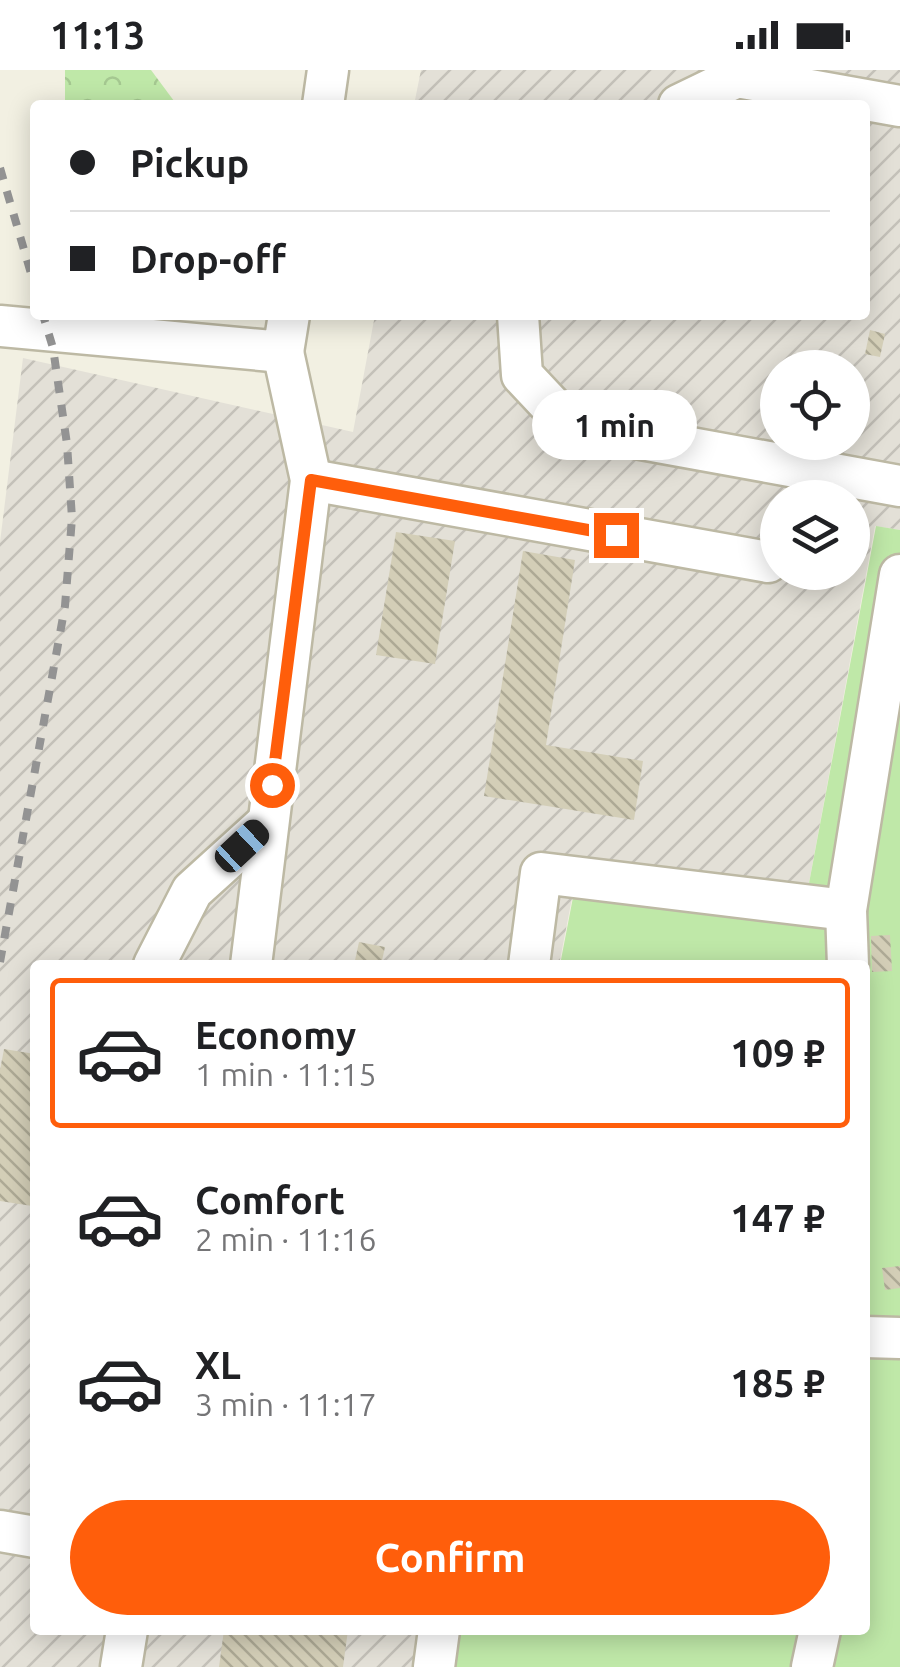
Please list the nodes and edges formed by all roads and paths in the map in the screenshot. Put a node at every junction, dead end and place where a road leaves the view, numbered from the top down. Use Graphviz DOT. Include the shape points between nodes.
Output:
graph roads {
  1 [pos="328,70"];
  2 [pos="324,100"];
  3 [pos="690,100"];
  4 [pos="865,100"];
  5 [pos="870,101"];
  6 [pos="900,106"];
  7 [pos="518,320"];
  8 [pos="0,326"];
  9 [pos="286,334"];
  10 [pos="311,480"];
  11 [pos="900,486"];
  12 [pos="760,561"];
  13 [pos="900,575"];
  14 [pos="267,823"];
  15 [pos="846,910"];
  16 [pos="157,960"];
  17 [pos="252,960"];
  18 [pos="530,960"];
  19 [pos="848,960"];
  20 [pos="870,1337"];
  21 [pos="900,1338"];
  22 [pos="0,1532"];
  23 [pos="30,1536"];
  24 [pos="126,1635"];
  25 [pos="438,1635"];
  26 [pos="819,1635"];
  27 [pos="121,1667"];
  28 [pos="434,1667"];
  29 [pos="812,1667"];
  1 -- 2 [label="street"];
  3 -- 4 [label="street" via="737,78"];
  5 -- 6 [label="street"];
  7 -- 11 [label="street" via="522,375 570,426"];
  8 -- 9 [label="street"];
  9 -- 10 [label="street"];
  10 -- 12 [label="street"];
  10 -- 14 [label="street"];
  13 -- 15 [label="street"];
  14 -- 16 [label="street" via="192,892"];
  14 -- 17 [label="street"];
  15 -- 18 [label="street" via="542,873"];
  15 -- 19 [label="street"];
  20 -- 21 [label="street"];
  22 -- 23 [label="street"];
  24 -- 27 [label="street"];
  25 -- 28 [label="street"];
  26 -- 29 [label="street"];
}
